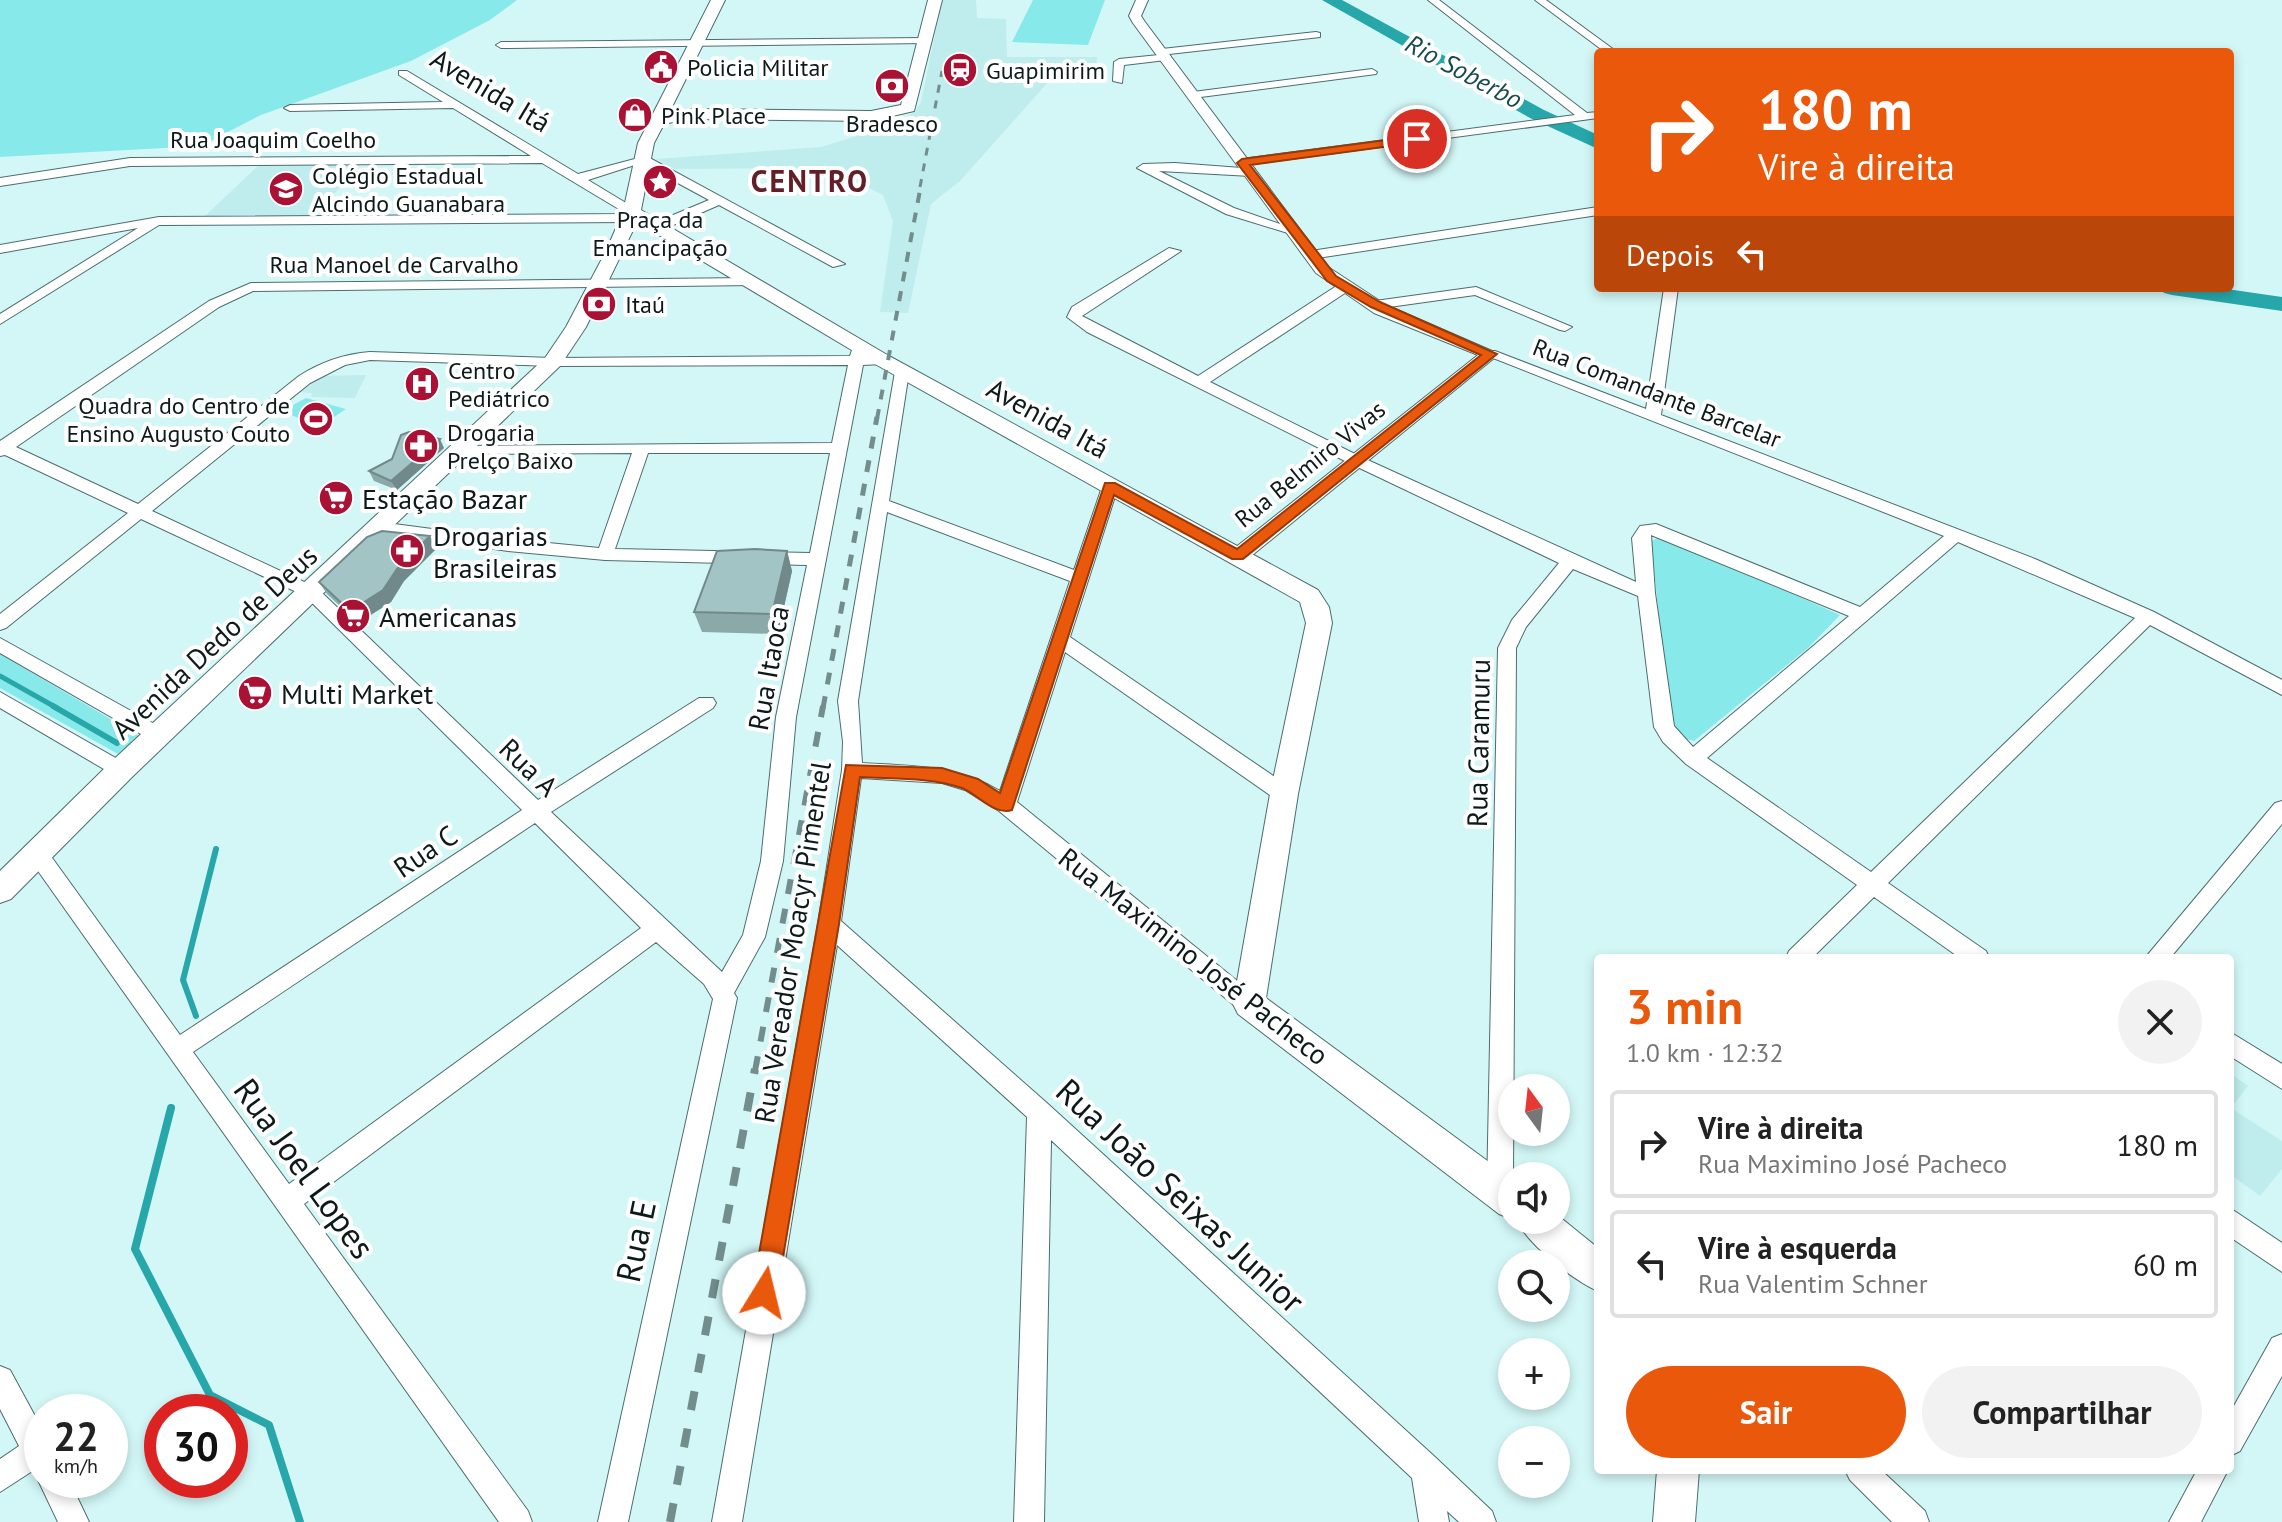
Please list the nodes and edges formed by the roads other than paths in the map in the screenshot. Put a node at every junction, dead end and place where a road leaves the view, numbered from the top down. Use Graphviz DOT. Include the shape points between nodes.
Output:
graph roads {
  1 [pos="718,0"];
  2 [pos="935,0"];
  3 [pos="1142,0"];
  4 [pos="1433,0"];
  5 [pos="1540,0"];
  6 [pos="1316,35"];
  7 [pos="925,41"];
  8 [pos="698,43"];
  9 [pos="501,45"];
  10 [pos="1606,48"];
  11 [pos="1164,54"];
  12 [pos="1372,72"];
  13 [pos="403,73"];
  14 [pos="1118,81"];
  15 [pos="1193,95"];
  16 [pos="455,105"];
  17 [pos="290,108"];
  18 [pos="661,114"];
  19 [pos="1592,116"];
  20 [pos="548,159"];
  21 [pos="642,159"];
  22 [pos="1247,167"];
  23 [pos="583,181"];
  24 [pos="0,182"];
  25 [pos="720,200"];
  26 [pos="627,211"];
  27 [pos="1594,212"];
  28 [pos="159,221"];
  29 [pos="659,226"];
  30 [pos="1291,230"];
  31 [pos="0,249"];
  32 [pos="1174,251"];
  33 [pos="1311,255"];
  34 [pos="838,264"];
  35 [pos="751,282"];
  36 [pos="599,285"];
  37 [pos="1343,288"];
  38 [pos="1670,292"];
  39 [pos="1375,305"];
  40 [pos="0,320"];
  41 [pos="1565,327"];
  42 [pos="857,353"];
  43 [pos="1490,354"];
  44 [pos="553,362"];
  45 [pos="892,366"];
  46 [pos="1201,381"];
  47 [pos="1653,417"];
  48 [pos="1,448"];
  49 [pos="642,448"];
  50 [pos="839,448"];
  51 [pos="462,449"];
  52 [pos="1355,460"];
  53 [pos="1110,487"];
  54 [pos="880,503"];
  55 [pos="137,513"];
  56 [pos="379,527"];
  57 [pos="1956,535"];
  58 [pos="605,554"];
  59 [pos="1238,556"];
  60 [pos="816,559"];
  61 [pos="1570,561"];
  62 [pos="1079,578"];
  63 [pos="311,592"];
  64 [pos="1646,593"];
  65 [pos="1860,614"];
  66 [pos="2148,616"];
  67 [pos="0,624"];
  68 [pos="1062,640"];
  69 [pos="0,645"];
  70 [pos="2282,688"];
  71 [pos="0,699"];
  72 [pos="706,703"];
  73 [pos="160,736"];
  74 [pos="1693,759"];
  75 [pos="121,770"];
  76 [pos="852,770"];
  77 [pos="1284,794"];
  78 [pos="1006,805"];
  79 [pos="2282,809"];
  80 [pos="535,812"];
  81 [pos="37,854"];
  82 [pos="1871,883"];
  83 [pos="0,890"];
  84 [pos="829,924"];
  85 [pos="657,929"];
  86 [pos="1801,954"];
  87 [pos="1972,954"];
  88 [pos="2159,954"];
  89 [pos="717,985"];
  90 [pos="1249,1004"];
  91 [pos="2234,1046"];
  92 [pos="177,1050"];
  93 [pos="2282,1078"];
  94 [pos="1039,1112"];
  95 [pos="1506,1162"];
  96 [pos="1498,1190"];
  97 [pos="287,1201"];
  98 [pos="2234,1224"];
  99 [pos="1552,1234"];
  100 [pos="2282,1259"];
  101 [pos="1594,1269"];
  102 [pos="2282,1348"];
  103 [pos="0,1380"];
  104 [pos="24,1425"];
  105 [pos="2234,1434"];
  106 [pos="24,1464"];
  107 [pos="1425,1467"];
  108 [pos="1678,1474"];
  109 [pos="1864,1474"];
  110 [pos="2211,1474"];
  111 [pos="0,1477"];
  112 [pos="62,1498"];
  113 [pos="74,1522"];
  114 [pos="517,1522"];
  115 [pos="613,1522"];
  116 [pos="727,1522"];
  117 [pos="1029,1522"];
  118 [pos="1434,1522"];
  119 [pos="1481,1522"];
  120 [pos="1674,1522"];
  121 [pos="1914,1522"];
  122 [pos="2184,1522"];
  1 -- 8 [label="main road, Avenida Dedo de Deus"];
  2 -- 7 [label="main road"];
  3 -- 11 [label="street, Rua Comandante Barcelar" via="1135,16"];
  4 -- 19 [label="street"];
  5 -- 10 [label="street"];
  6 -- 11 [label="street"];
  7 -- 8 [label="street"];
  7 -- 18 [label="main road" via="908,108 871,116"];
  8 -- 9 [label="street"];
  8 -- 18 [label="main road, Avenida Dedo de Deus"];
  11 -- 14 [label="street" via="1119,62"];
  11 -- 15 [label="street, Rua Comandante Barcelar"];
  12 -- 15 [label="street"];
  13 -- 16 [label="street, Avenida Itá"];
  15 -- 22 [label="street, Rua Comandante Barcelar"];
  16 -- 17 [label="street"];
  16 -- 20 [label="street, Avenida Itá"];
  18 -- 21 [label="main road, Avenida Dedo de Deus"];
  19 -- 22 [label="street"];
  20 -- 23 [label="street, Avenida Itá"];
  20 -- 24 [label="street, Rua Joaquim Coelho" via="130,162"];
  21 -- 23 [label="street"];
  21 -- 25 [label="street"];
  21 -- 26 [label="main road, Avenida Dedo de Deus"];
  22 -- 30 [label="street, Rua Comandante Barcelar"];
  22 -- 30 [label="street" via="1143,168 1230,211"];
  23 -- 26 [label="street, Avenida Itá"];
  25 -- 29 [label="street"];
  25 -- 34 [label="street"];
  26 -- 28 [label="street" via="601,217"];
  26 -- 29 [label="main road, Avenida Itá"];
  26 -- 36 [label="main road, Avenida Dedo de Deus"];
  27 -- 33 [label="street"];
  28 -- 31 [label="street"];
  28 -- 40 [label="street"];
  29 -- 35 [label="main road, Avenida Itá"];
  30 -- 33 [label="street, Rua Comandante Barcelar"];
  32 -- 46 [label="street" via="1077,310 1074,317"];
  33 -- 37 [label="street, Rua Comandante Barcelar"];
  35 -- 36 [label="street, Rua Manoel de Carvalho"];
  35 -- 42 [label="main road, Avenida Itá"];
  36 -- 44 [label="main road, Avenida Dedo de Deus"];
  36 -- 48 [label="street, Rua Manoel de Carvalho" via="251,287 214,304"];
  37 -- 39 [label="street, Rua Comandante Barcelar"];
  37 -- 46 [label="street"];
  38 -- 47 [label="street"];
  39 -- 41 [label="street" via="1476,291"];
  39 -- 43 [label="street, Rua Comandante Barcelar"];
  42 -- 44 [label="street"];
  42 -- 45 [label="main road, Avenida Itá"];
  42 -- 50 [label="street, Rua Itaoca"];
  43 -- 47 [label="street, Rua Comandante Barcelar"];
  43 -- 52 [label="street, Rua Belmiro Vivas"];
  44 -- 51 [label="main road, Avenida Dedo de Deus"];
  44 -- 55 [label="street" via="370,356 334,362 296,386"];
  45 -- 53 [label="main road, Avenida Itá"];
  45 -- 54 [label="street, Rua Vereador Moacyr Pimentel"];
  46 -- 52 [label="street"];
  47 -- 57 [label="street, Rua Comandante Barcelar"];
  48 -- 55 [label="street"];
  49 -- 50 [label="street"];
  49 -- 51 [label="street"];
  49 -- 58 [label="street"];
  50 -- 60 [label="street, Rua Itaoca"];
  51 -- 56 [label="main road, Avenida Dedo de Deus"];
  52 -- 59 [label="street, Rua Belmiro Vivas"];
  52 -- 61 [label="street"];
  53 -- 59 [label="main road, Avenida Itá"];
  53 -- 62 [label="street"];
  54 -- 62 [label="street"];
  54 -- 76 [label="street, Rua Vereador Moacyr Pimentel" via="848,701"];
  55 -- 63 [label="street"];
  55 -- 67 [label="street"];
  56 -- 58 [label="street"];
  56 -- 63 [label="main road, Avenida Dedo de Deus"];
  57 -- 65 [label="street"];
  57 -- 66 [label="street, Rua Comandante Barcelar"];
  58 -- 60 [label="street"];
  59 -- 77 [label="main road, Avenida Itá" via="1291,584 1316,607 1319,623"];
  60 -- 89 [label="street, Rua Itaoca" via="786,717 772,861 754,937"];
  61 -- 64 [label="street"];
  61 -- 95 [label="street, Rua Caramuru" via="1518,624 1507,648"];
  62 -- 68 [label="street"];
  63 -- 73 [label="main road, Avenida Dedo de Deus"];
  63 -- 80 [label="street, Rua A"];
  64 -- 65 [label="street" via="1641,538 1646,530 1656,529"];
  64 -- 74 [label="street" via="1664,727"];
  65 -- 74 [label="street"];
  66 -- 70 [label="street, Rua Comandante Barcelar"];
  66 -- 82 [label="street"];
  68 -- 77 [label="street"];
  68 -- 78 [label="street"];
  69 -- 73 [label="street"];
  71 -- 75 [label="street"];
  72 -- 80 [label="street, Rua C"];
  73 -- 75 [label="main road, Avenida Dedo de Deus"];
  74 -- 82 [label="street"];
  75 -- 81 [label="main road, Avenida Dedo de Deus"];
  76 -- 78 [label="street, Rua Maximino José Pacheco" via="942,775 972,784"];
  76 -- 84 [label="street, Rua Vereador Moacyr Pimentel"];
  77 -- 90 [label="main road, Avenida Itá"];
  78 -- 90 [label="street, Rua Maximino José Pacheco"];
  79 -- 88 [label="street"];
  80 -- 85 [label="street, Rua A"];
  80 -- 92 [label="street, Rua C"];
  81 -- 83 [label="main road, Avenida Dedo de Deus"];
  81 -- 92 [label="street, Rua Joel Lopes"];
  82 -- 86 [label="street"];
  82 -- 87 [label="street"];
  84 -- 94 [label="street, Rua João Seixas Junior"];
  84 -- 116 [label="street, Rua Vereador Moacyr Pimentel"];
  85 -- 89 [label="street, Rua A"];
  85 -- 97 [label="street"];
  89 -- 115 [label="street, Rua E" via="725,998"];
  90 -- 96 [label="main road, Rua Maximino José Pacheco"];
  91 -- 93 [label="street"];
  92 -- 97 [label="street, Rua Joel Lopes"];
  94 -- 107 [label="street, Rua João Seixas Junior"];
  94 -- 117 [label="street"];
  97 -- 114 [label="street, Rua Joel Lopes"];
  98 -- 100 [label="street"];
  99 -- 101 [label="main road"];
  102 -- 105 [label="street"];
  103 -- 104 [label="street"];
  106 -- 111 [label="street"];
  107 -- 118 [label="street"];
  107 -- 119 [label="street, Rua João Seixas Junior"];
  108 -- 120 [label="main road"];
  109 -- 121 [label="street"];
  110 -- 122 [label="street"];
  112 -- 113 [label="street"];
}
